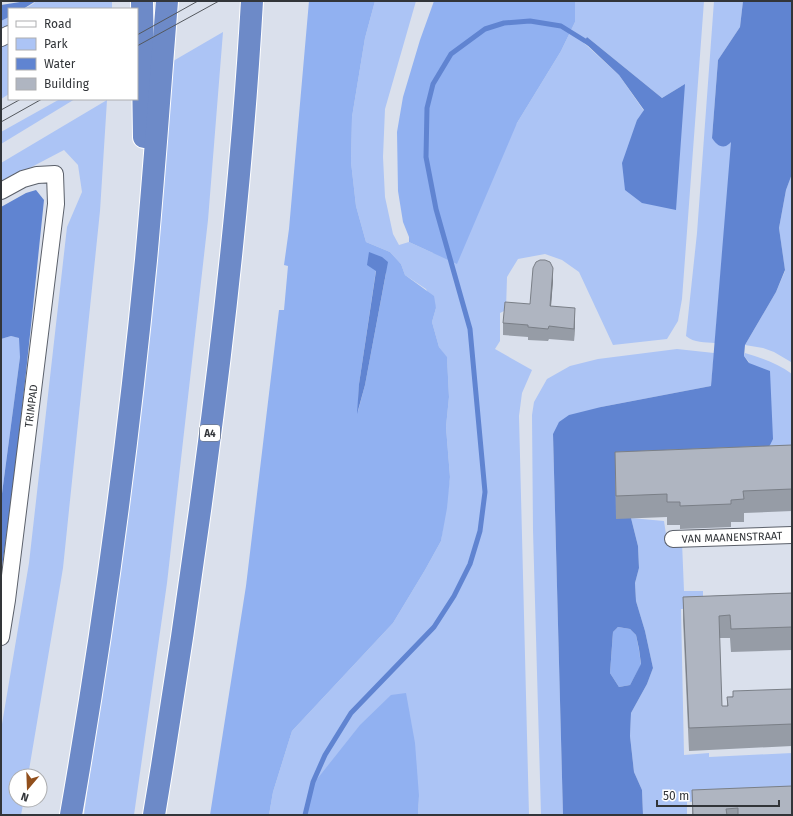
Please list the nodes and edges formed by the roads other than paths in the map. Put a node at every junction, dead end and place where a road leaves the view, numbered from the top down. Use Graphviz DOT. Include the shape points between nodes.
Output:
graph roads {
  1 [pos="142,1"];
  2 [pos="167,1"];
  3 [pos="252,1"];
  4 [pos="259,1"];
  5 [pos="249,49"];
  6 [pos="1,191"];
  7 [pos="146,261"];
  8 [pos="792,534"];
  9 [pos="672,539"];
  10 [pos="1,636"];
  11 [pos="71,815"];
  12 [pos="154,815"];
  1 -- 7 [label="highway"];
  2 -- 7 [label="highway"];
  3 -- 5 [label="highway, A4"];
  4 -- 5 [label="highway, A4"];
  5 -- 12 [label="highway, A4" via="220,362 189,596"];
  6 -- 10 [label="street, TRIMPAD" via="23,179 55,174 56,204"];
  7 -- 11 [label="highway" via="113,540"];
  8 -- 9 [label="street, VAN MAANENSTRAAT"];
}
